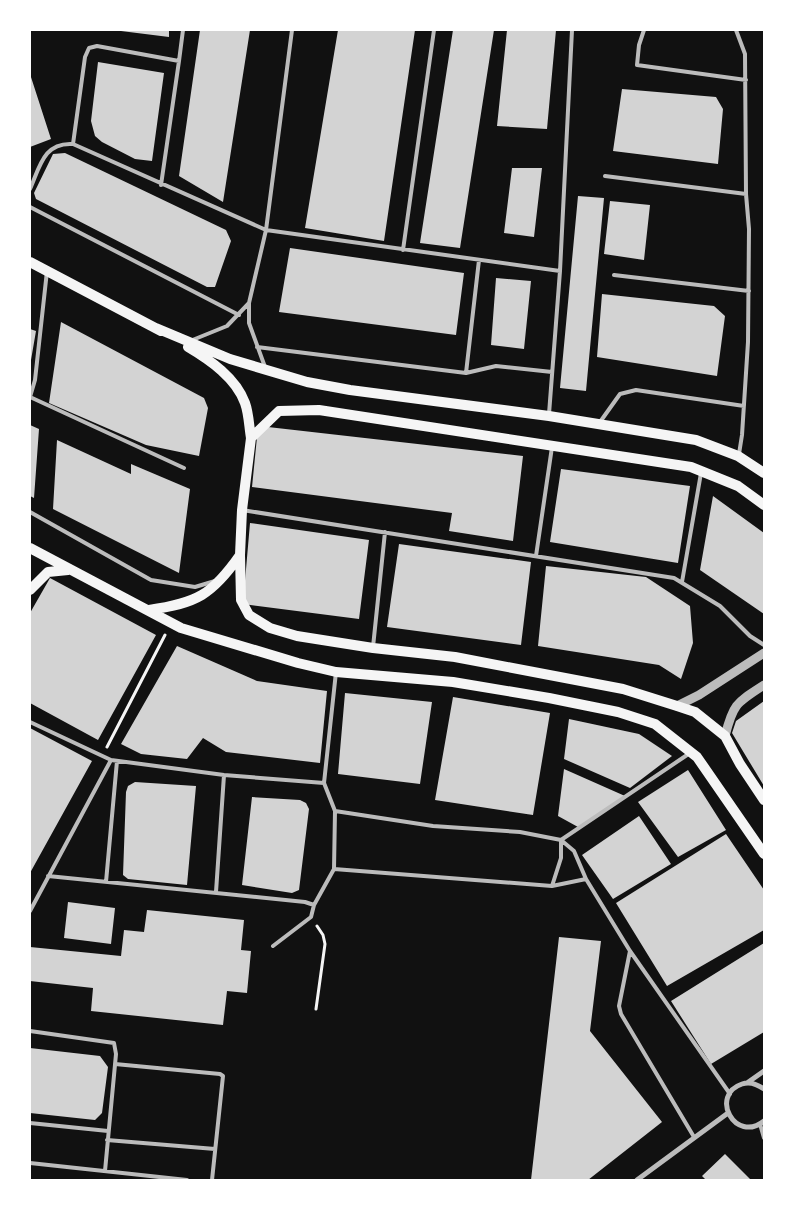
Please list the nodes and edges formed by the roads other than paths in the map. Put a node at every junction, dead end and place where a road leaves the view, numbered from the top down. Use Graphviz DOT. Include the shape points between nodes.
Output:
graph roads {
  1 [pos="183,30"];
  2 [pos="292,30"];
  3 [pos="434,30"];
  4 [pos="572,30"];
  5 [pos="644,30"];
  6 [pos="736,30"];
  7 [pos="179,61"];
  8 [pos="746,80"];
  9 [pos="74,144"];
  10 [pos="606,176"];
  11 [pos="162,185"];
  12 [pos="30,188"];
  13 [pos="746,194"];
  14 [pos="30,207"];
  15 [pos="266,230"];
  16 [pos="403,250"];
  17 [pos="479,260"];
  18 [pos="30,262"];
  19 [pos="47,271"];
  20 [pos="560,271"];
  21 [pos="614,275"];
  22 [pos="749,291"];
  23 [pos="250,304"];
  24 [pos="239,315"];
  25 [pos="156,328"];
  26 [pos="188,341"];
  27 [pos="257,347"];
  28 [pos="266,370"];
  29 [pos="552,372"];
  30 [pos="466,373"];
  31 [pos="30,397"];
  32 [pos="744,406"];
  33 [pos="549,416"];
  34 [pos="599,424"];
  35 [pos="251,438"];
  36 [pos="552,446"];
  37 [pos="738,456"];
  38 [pos="184,468"];
  39 [pos="702,472"];
  40 [pos="764,472"];
  41 [pos="764,504"];
  42 [pos="242,510"];
  43 [pos="30,512"];
  44 [pos="386,532"];
  45 [pos="30,548"];
  46 [pos="240,555"];
  47 [pos="536,556"];
  48 [pos="68,570"];
  49 [pos="224,578"];
  50 [pos="682,582"];
  51 [pos="30,590"];
  52 [pos="149,610"];
  53 [pos="764,645"];
  54 [pos="373,648"];
  55 [pos="764,653"];
  56 [pos="336,672"];
  57 [pos="764,685"];
  58 [pos="677,706"];
  59 [pos="30,722"];
  60 [pos="725,736"];
  61 [pos="692,752"];
  62 [pos="110,760"];
  63 [pos="118,762"];
  64 [pos="224,775"];
  65 [pos="324,783"];
  66 [pos="764,800"];
  67 [pos="334,811"];
  68 [pos="562,840"];
  69 [pos="764,854"];
  70 [pos="334,869"];
  71 [pos="48,876"];
  72 [pos="586,879"];
  73 [pos="106,882"];
  74 [pos="552,886"];
  75 [pos="216,892"];
  76 [pos="314,905"];
  77 [pos="30,911"];
  78 [pos="273,946"];
  79 [pos="630,951"];
  80 [pos="30,1031"];
  81 [pos="115,1064"];
  82 [pos="764,1072"];
  83 [pos="747,1083"];
  84 [pos="764,1089"];
  85 [pos="730,1094"];
  86 [pos="728,1113"];
  87 [pos="30,1123"];
  88 [pos="762,1123"];
  89 [pos="108,1131"];
  90 [pos="694,1137"];
  91 [pos="764,1138"];
  92 [pos="107,1140"];
  93 [pos="215,1149"];
  94 [pos="30,1163"];
  95 [pos="104,1172"];
  96 [pos="187,1180"];
  97 [pos="212,1180"];
  98 [pos="637,1180"];
  1 -- 7 [label="lane"];
  2 -- 15 [label="lane"];
  3 -- 16 [label="lane"];
  4 -- 20 [label="lane"];
  5 -- 8 [label="lane" via="637,66"];
  6 -- 8 [label="lane" via="745,54"];
  7 -- 9 [label="lane" via="97,46 89,48 85,57"];
  7 -- 11 [label="lane"];
  8 -- 13 [label="lane"];
  9 -- 11 [label="lane"];
  9 -- 12 [label="lane" via="53,147 44,157"];
  10 -- 13 [label="lane"];
  11 -- 15 [label="lane"];
  13 -- 22 [label="lane"];
  14 -- 24 [label="lane"];
  15 -- 16 [label="lane"];
  15 -- 23 [label="lane"];
  16 -- 17 [label="lane"];
  17 -- 20 [label="lane"];
  17 -- 30 [label="lane"];
  18 -- 19 [label="main road"];
  19 -- 25 [label="main road"];
  19 -- 31 [label="lane" via="35,380"];
  20 -- 29 [label="lane"];
  21 -- 22 [label="lane"];
  22 -- 32 [label="lane"];
  23 -- 24 [label="lane"];
  23 -- 27 [label="lane" via="250,323"];
  24 -- 26 [label="lane" via="227,326"];
  25 -- 26 [label="main road"];
  25 -- 35 [label="main road" via="208,359 228,378 245,403"];
  26 -- 28 [label="main road"];
  27 -- 28 [label="lane"];
  27 -- 30 [label="lane"];
  28 -- 33 [label="main road" via="350,390"];
  29 -- 30 [label="lane" via="496,366"];
  29 -- 33 [label="lane"];
  31 -- 38 [label="lane"];
  32 -- 34 [label="lane" via="636,390 620,394"];
  32 -- 37 [label="lane"];
  33 -- 34 [label="main road"];
  34 -- 37 [label="main road" via="696,440"];
  35 -- 36 [label="main road" via="279,411 319,410"];
  35 -- 42 [label="main road"];
  36 -- 39 [label="main road" via="690,467"];
  36 -- 47 [label="lane"];
  37 -- 40 [label="main road"];
  39 -- 41 [label="main road" via="738,486"];
  39 -- 50 [label="lane"];
  42 -- 44 [label="lane"];
  42 -- 46 [label="main road"];
  43 -- 49 [label="lane" via="151,580 195,587"];
  44 -- 47 [label="lane"];
  44 -- 54 [label="lane"];
  45 -- 48 [label="main road"];
  46 -- 49 [label="main road"];
  46 -- 54 [label="main road" via="241,600 249,616 270,628 297,636"];
  47 -- 50 [label="lane" via="674,578"];
  48 -- 51 [label="main road" via="48,572"];
  48 -- 52 [label="main road"];
  49 -- 52 [label="main road" via="204,595 179,605"];
  50 -- 53 [label="lane" via="720,606 750,636"];
  52 -- 56 [label="main road" via="181,628"];
  54 -- 58 [label="main road" via="464,658 623,690"];
  55 -- 58 [label="street" via="700,695"];
  56 -- 61 [label="main road" via="453,682 618,712 655,724"];
  56 -- 65 [label="lane"];
  57 -- 60 [label="street" via="732,710"];
  58 -- 60 [label="main road" via="695,712"];
  59 -- 62 [label="lane"];
  60 -- 66 [label="main road"];
  61 -- 68 [label="lane"];
  61 -- 69 [label="main road" via="721,788"];
  62 -- 63 [label="lane"];
  62 -- 71 [label="lane"];
  63 -- 64 [label="lane"];
  63 -- 73 [label="lane"];
  64 -- 65 [label="lane"];
  64 -- 75 [label="lane"];
  65 -- 67 [label="lane"];
  67 -- 68 [label="lane" via="433,826 520,832"];
  67 -- 70 [label="lane"];
  68 -- 72 [label="lane" via="574,851"];
  68 -- 74 [label="lane" via="561,858"];
  70 -- 74 [label="lane"];
  70 -- 76 [label="lane"];
  71 -- 73 [label="lane"];
  71 -- 77 [label="lane"];
  72 -- 74 [label="lane"];
  72 -- 79 [label="lane"];
  73 -- 75 [label="lane"];
  75 -- 76 [label="lane"];
  76 -- 78 [label="lane" via="311,917"];
  79 -- 85 [label="lane"];
  79 -- 90 [label="lane" via="619,1006 621,1014"];
  80 -- 81 [label="lane" via="114,1043"];
  81 -- 89 [label="lane"];
  81 -- 93 [label="lane" via="220,1074 223,1080"];
  82 -- 83 [label="street"];
  83 -- 84 [label="street"];
  83 -- 85 [label="street" via="734,1088"];
  85 -- 86 [label="street"];
  86 -- 88 [label="street" via="741,1126 754,1127"];
  86 -- 90 [label="street"];
  87 -- 89 [label="lane"];
  88 -- 91 [label="lane"];
  89 -- 92 [label="lane"];
  90 -- 98 [label="street"];
  92 -- 93 [label="lane"];
  92 -- 95 [label="lane"];
  93 -- 97 [label="lane"];
  94 -- 95 [label="lane"];
  95 -- 96 [label="lane"];
}
